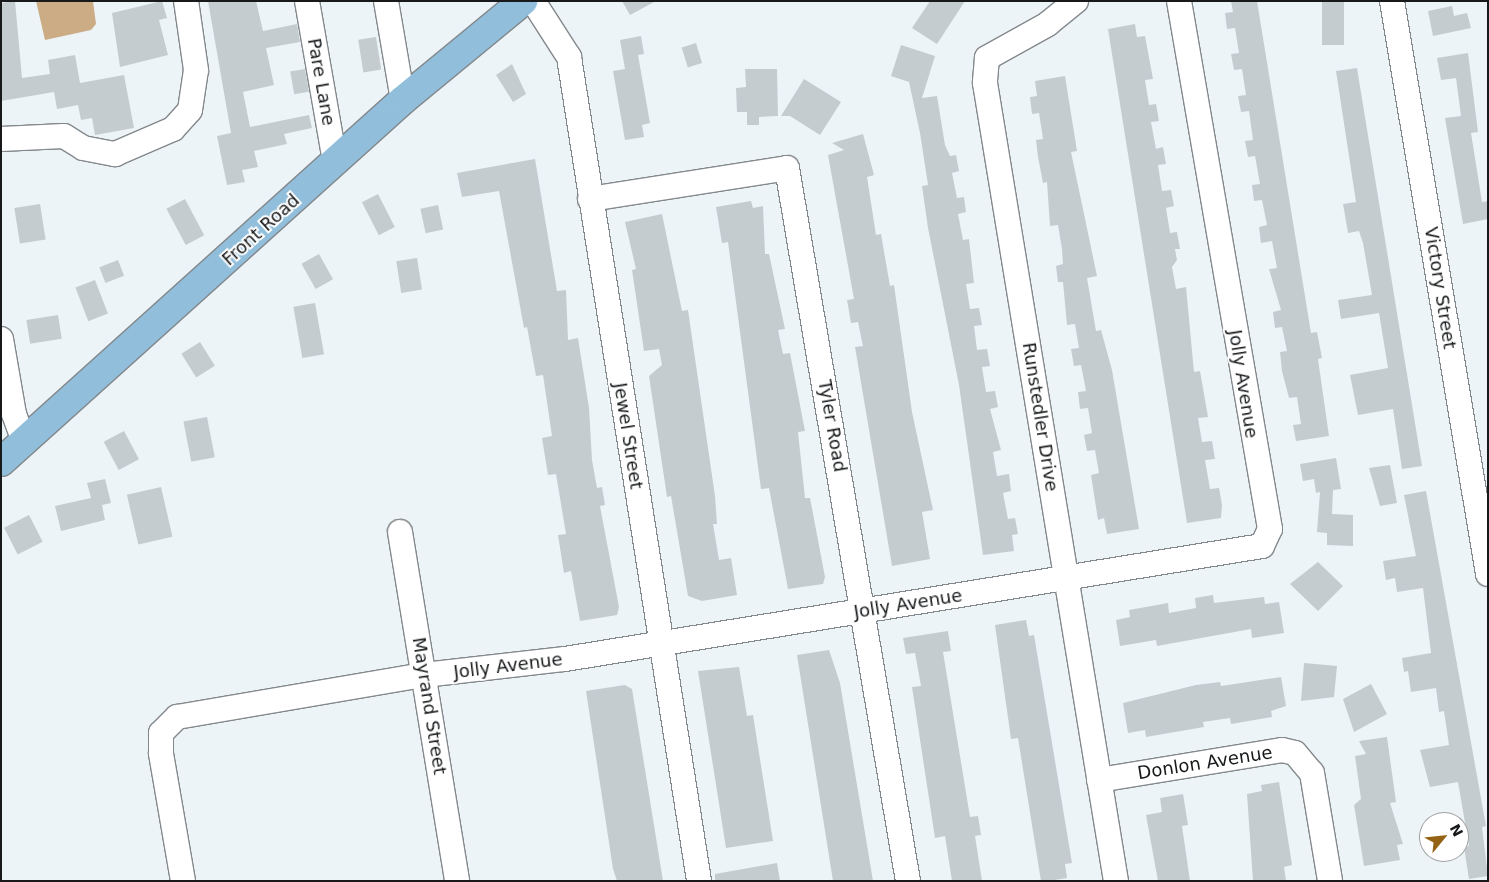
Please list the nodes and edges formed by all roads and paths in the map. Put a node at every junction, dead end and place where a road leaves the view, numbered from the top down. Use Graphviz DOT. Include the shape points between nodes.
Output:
graph roads {
  1 [pos="186,1"];
  2 [pos="307,1"];
  3 [pos="386,1"];
  4 [pos="523,1"];
  5 [pos="534,1"];
  6 [pos="1076,1"];
  7 [pos="1180,1"];
  8 [pos="1392,1"];
  9 [pos="402,100"];
  10 [pos="1,139"];
  11 [pos="335,162"];
  12 [pos="590,198"];
  13 [pos="1,339"];
  14 [pos="24,441"];
  15 [pos="1,462"];
  16 [pos="400,532"];
  17 [pos="1488,574"];
  18 [pos="1067,578"];
  19 [pos="864,611"];
  20 [pos="661,644"];
  21 [pos="424,675"];
  22 [pos="1099,780"];
  23 [pos="183,881"];
  24 [pos="457,881"];
  25 [pos="700,881"];
  26 [pos="908,881"];
  27 [pos="1116,881"];
  28 [pos="1330,881"];
  1 -- 10 [label="street" via="196,70 190,110 173,129 115,154 83,148 64,136"];
  2 -- 11 [label="street, Pare Lane"];
  3 -- 9 [label="street"];
  4 -- 9 [label="main road, Front Road"];
  5 -- 12 [label="street, Jewel Street" via="569,56"];
  6 -- 18 [label="street, Runstedler Drive" via="1048,24 987,58 985,83"];
  7 -- 18 [label="street, Jolly Avenue" via="1270,529 1262,546"];
  8 -- 17 [label="street, Victory Street"];
  9 -- 11 [label="main road, Front Road"];
  11 -- 14 [label="main road, Front Road"];
  12 -- 19 [label="street, Tyler Road" via="787,168"];
  12 -- 20 [label="street, Jewel Street"];
  13 -- 14 [label="street" via="14,414"];
  14 -- 15 [label="main road, Front Road"];
  16 -- 21 [label="street, Mayrand Street"];
  18 -- 19 [label="street, Jolly Avenue"];
  18 -- 22 [label="street, Runstedler Drive"];
  19 -- 20 [label="street, Jolly Avenue"];
  19 -- 26 [label="street, Tyler Road"];
  20 -- 21 [label="street, Jolly Avenue"];
  20 -- 25 [label="street, Jewel Street"];
  21 -- 23 [label="street, Jolly Avenue" via="177,717 161,733 160,753"];
  21 -- 24 [label="street, Mayrand Street"];
  22 -- 27 [label="street, Runstedler Drive"];
  22 -- 28 [label="street, Donlon Avenue" via="1282,750 1295,753 1312,774"];
}
